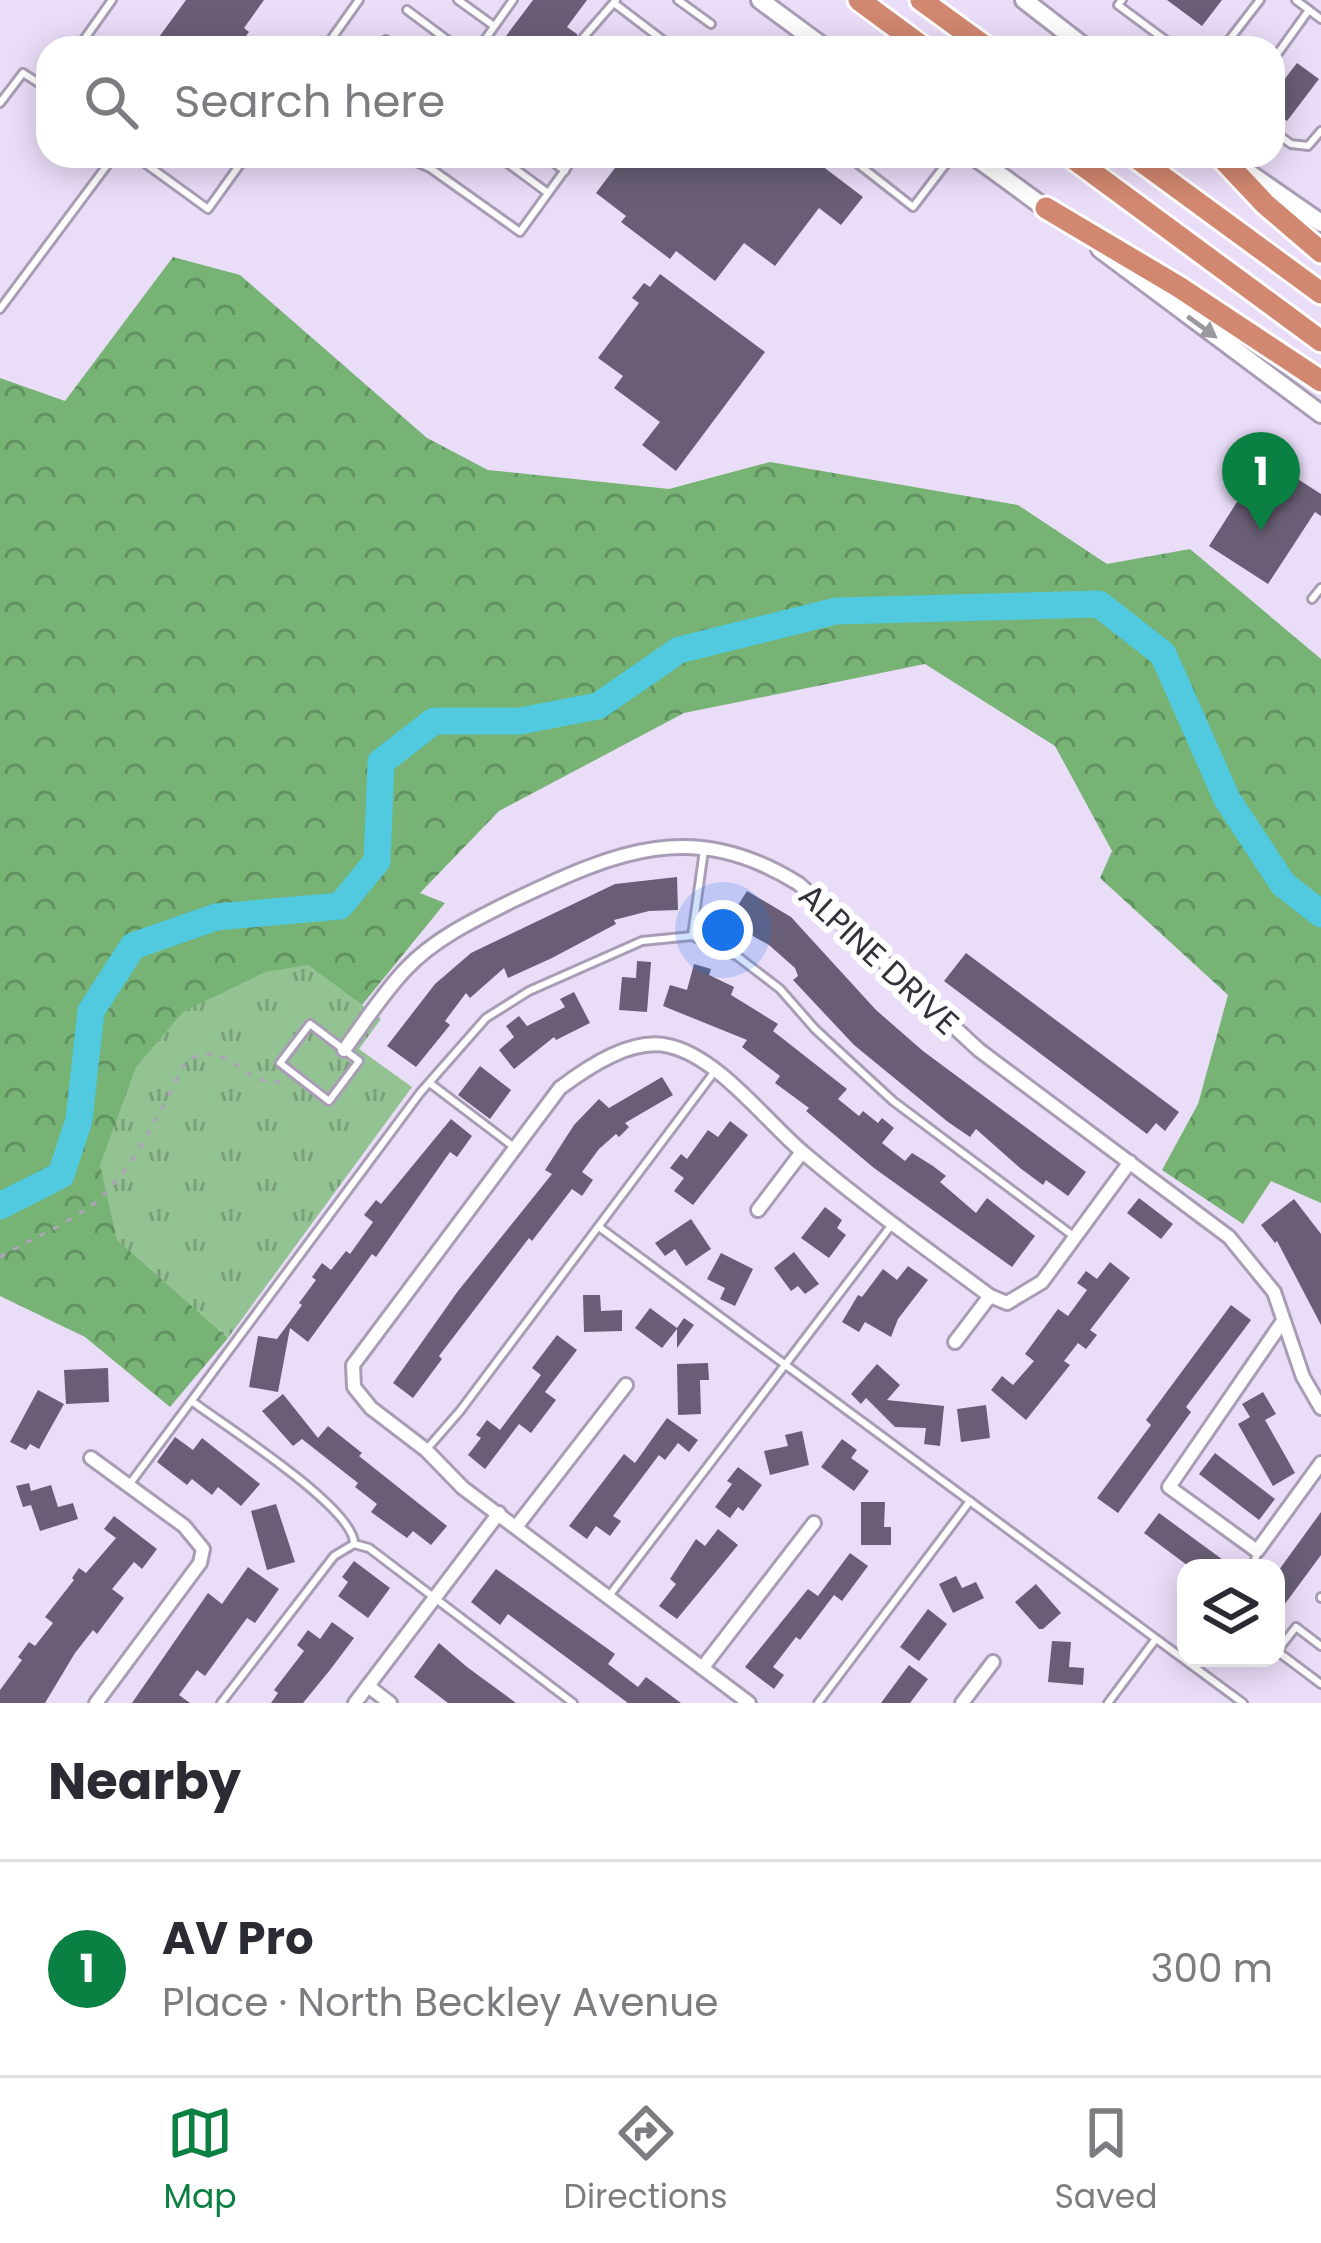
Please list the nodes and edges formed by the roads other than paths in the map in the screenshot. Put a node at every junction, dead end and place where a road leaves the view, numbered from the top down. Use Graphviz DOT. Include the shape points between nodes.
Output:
graph roads {
  1 [pos="112,0"];
  2 [pos="359,0"];
  3 [pos="458,0"];
  4 [pos="513,0"];
  5 [pos="678,0"];
  6 [pos="760,0"];
  7 [pos="859,0"];
  8 [pos="921,0"];
  9 [pos="1024,0"];
  10 [pos="1122,0"];
  11 [pos="1260,0"];
  12 [pos="1297,0"];
  13 [pos="615,2"];
  14 [pos="1049,7"];
  15 [pos="407,10"];
  16 [pos="1309,10"];
  17 [pos="1321,19"];
  18 [pos="710,24"];
  19 [pos="494,26"];
  20 [pos="86,36"];
  21 [pos="334,36"];
  22 [pos="442,36"];
  23 [pos="487,36"];
  24 [pos="585,36"];
  25 [pos="658,36"];
  26 [pos="809,36"];
  27 [pos="908,36"];
  28 [pos="970,36"];
  29 [pos="1075,36"];
  30 [pos="1160,36"];
  31 [pos="1232,36"];
  32 [pos="1285,43"];
  33 [pos="36,82"];
  34 [pos="0,104"];
  35 [pos="1321,131"];
  36 [pos="1285,140"];
  37 [pos="105,168"];
  38 [pos="152,168"];
  39 [pos="237,168"];
  40 [pos="430,168"];
  41 [pos="514,168"];
  42 [pos="561,168"];
  43 [pos="567,168"];
  44 [pos="863,168"];
  45 [pos="943,168"];
  46 [pos="991,168"];
  47 [pos="1086,168"];
  48 [pos="1150,168"];
  49 [pos="1233,168"];
  50 [pos="1240,168"];
  51 [pos="565,171"];
  52 [pos="548,193"];
  53 [pos="1046,208"];
  54 [pos="1321,223"];
  55 [pos="1321,252"];
  56 [pos="1321,293"];
  57 [pos="0,309"];
  58 [pos="1321,341"];
  59 [pos="1321,381"];
  60 [pos="1321,414"];
  61 [pos="1321,587"];
  62 [pos="1312,599"];
  63 [pos="704,850"];
  64 [pos="692,936"];
  65 [pos="344,1050"];
  66 [pos="716,1071"];
  67 [pos="430,1084"];
  68 [pos="514,1147"];
  69 [pos="802,1152"];
  70 [pos="1130,1162"];
  71 [pos="758,1210"];
  72 [pos="892,1225"];
  73 [pos="599,1227"];
  74 [pos="1075,1238"];
  75 [pos="990,1296"];
  76 [pos="1283,1321"];
  77 [pos="956,1342"];
  78 [pos="784,1365"];
  79 [pos="626,1385"];
  80 [pos="193,1402"];
  81 [pos="1321,1408"];
  82 [pos="426,1450"];
  83 [pos="92,1458"];
  84 [pos="1321,1463"];
  85 [pos="129,1485"];
  86 [pos="970,1501"];
  87 [pos="499,1513"];
  88 [pos="814,1523"];
  89 [pos="516,1527"];
  90 [pos="354,1544"];
  91 [pos="1257,1551"];
  92 [pos="1255,1559"];
  93 [pos="609,1596"];
  94 [pos="435,1598"];
  95 [pos="1155,1640"];
  96 [pos="1321,1646"];
  97 [pos="993,1661"];
  98 [pos="703,1666"];
  99 [pos="1321,1684"];
  100 [pos="368,1686"];
  101 [pos="96,1703"];
  102 [pos="221,1703"];
  103 [pos="355,1703"];
  104 [pos="390,1703"];
  105 [pos="573,1703"];
  106 [pos="749,1703"];
  107 [pos="818,1703"];
  108 [pos="962,1703"];
  109 [pos="1108,1703"];
  110 [pos="1243,1703"];
  1 -- 20 [label="lane"];
  2 -- 21 [label="lane"];
  3 -- 19 [label="lane"];
  4 -- 19 [label="lane"];
  5 -- 18 [label="lane"];
  6 -- 26 [label="main road"];
  7 -- 27 [label="highway"];
  8 -- 28 [label="highway"];
  9 -- 14 [label="main road"];
  10 -- 30 [label="lane" via="1118,5"];
  11 -- 31 [label="lane"];
  12 -- 16 [label="lane"];
  13 -- 24 [label="lane"];
  13 -- 25 [label="lane"];
  14 -- 29 [label="main road"];
  15 -- 22 [label="lane"];
  16 -- 17 [label="lane"];
  16 -- 32 [label="lane"];
  19 -- 23 [label="lane"];
  33 -- 34 [label="lane" via="23,73"];
  35 -- 36 [label="lane" via="1308,146"];
  37 -- 57 [label="lane"];
  38 -- 39 [label="lane" via="208,208"];
  40 -- 52 [label="lane" via="520,232"];
  41 -- 52 [label="lane"];
  42 -- 51 [label="lane"];
  43 -- 51 [label="lane"];
  44 -- 45 [label="lane" via="913,207"];
  46 -- 53 [label="main road"];
  47 -- 58 [label="highway"];
  48 -- 56 [label="highway"];
  49 -- 55 [label="highway"];
  50 -- 54 [label="main road"];
  51 -- 52 [label="lane"];
  53 -- 59 [label="highway"];
  53 -- 60 [label="main road, one-way"];
  61 -- 62 [label="lane"];
  63 -- 64 [label="lane"];
  63 -- 65 [label="street, ALPINE DRIVE" via="654,846 616,855 483,915 406,968"];
  63 -- 70 [label="street, ALPINE DRIVE" via="765,862 800,884 979,1050"];
  64 -- 67 [label="lane" via="642,941 505,1004"];
  64 -- 74 [label="lane" via="758,970 893,1101"];
  65 -- 65 [label="lane" via="310,1024 280,1063 329,1101 359,1061"];
  66 -- 68 [label="street" via="666,1045 615,1055 560,1088"];
  66 -- 69 [label="street"];
  66 -- 73 [label="lane"];
  67 -- 68 [label="lane"];
  67 -- 80 [label="lane"];
  68 -- 82 [label="street" via="353,1365 354,1387 371,1408"];
  69 -- 71 [label="street"];
  69 -- 72 [label="street"];
  70 -- 74 [label="street"];
  70 -- 76 [label="street, ALPINE DRIVE" via="1229,1237 1274,1292"];
  72 -- 75 [label="street"];
  72 -- 78 [label="lane"];
  73 -- 78 [label="lane"];
  73 -- 82 [label="lane"];
  74 -- 75 [label="street" via="1042,1282 1007,1303"];
  75 -- 77 [label="street"];
  76 -- 81 [label="street, ALPINE DRIVE"];
  76 -- 91 [label="street" via="1168,1487"];
  78 -- 86 [label="lane"];
  78 -- 93 [label="lane"];
  79 -- 89 [label="street"];
  80 -- 85 [label="lane"];
  80 -- 90 [label="lane" via="322,1497 342,1515"];
  82 -- 87 [label="street"];
  83 -- 85 [label="street"];
  84 -- 91 [label="street"];
  85 -- 101 [label="street" via="203,1549"];
  86 -- 95 [label="lane"];
  86 -- 107 [label="lane"];
  87 -- 89 [label="street"];
  87 -- 94 [label="street"];
  88 -- 98 [label="street"];
  89 -- 93 [label="street"];
  90 -- 94 [label="lane"];
  90 -- 102 [label="lane" via="334,1556"];
  91 -- 92 [label="lane"];
  93 -- 98 [label="street"];
  94 -- 100 [label="street"];
  94 -- 105 [label="lane"];
  95 -- 109 [label="lane"];
  95 -- 110 [label="lane"];
  96 -- 99 [label="lane" via="1296,1627 1276,1651"];
  97 -- 108 [label="street"];
  98 -- 106 [label="street"];
  100 -- 103 [label="street"];
  100 -- 104 [label="street"];
}
